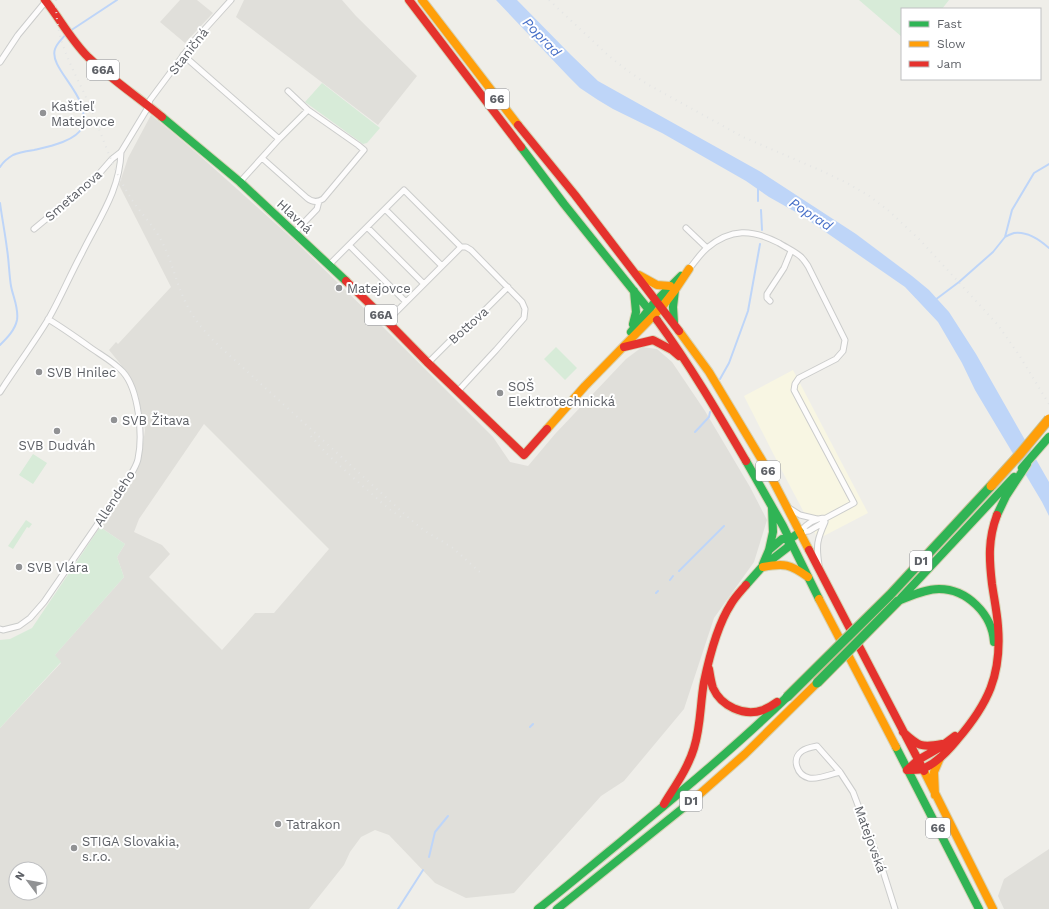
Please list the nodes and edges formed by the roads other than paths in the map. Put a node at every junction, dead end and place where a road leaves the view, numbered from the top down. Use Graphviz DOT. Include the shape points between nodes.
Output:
graph roads {
  1 [pos="46,0"];
  2 [pos="231,0"];
  3 [pos="409,0"];
  4 [pos="422,0"];
  5 [pos="183,55"];
  6 [pos="0,62"];
  7 [pos="288,91"];
  8 [pos="147,107"];
  9 [pos="308,110"];
  10 [pos="279,138"];
  11 [pos="121,152"];
  12 [pos="262,158"];
  13 [pos="240,182"];
  14 [pos="319,201"];
  15 [pos="385,209"];
  16 [pos="367,227"];
  17 [pos="686,228"];
  18 [pos="34,229"];
  19 [pos="294,233"];
  20 [pos="349,245"];
  21 [pos="461,246"];
  22 [pos="707,248"];
  23 [pos="791,251"];
  24 [pos="329,265"];
  25 [pos="442,266"];
  26 [pos="689,269"];
  27 [pos="637,274"];
  28 [pos="424,284"];
  29 [pos="508,288"];
  30 [pos="673,288"];
  31 [pos="633,290"];
  32 [pos="770,301"];
  33 [pos="406,302"];
  34 [pos="659,303"];
  35 [pos="651,312"];
  36 [pos="48,319"];
  37 [pos="387,321"];
  38 [pos="674,323"];
  39 [pos="631,332"];
  40 [pos="623,347"];
  41 [pos="685,361"];
  42 [pos="428,363"];
  43 [pos="458,391"];
  44 [pos="0,392"];
  45 [pos="1049,419"];
  46 [pos="1049,438"];
  47 [pos="1027,464"];
  48 [pos="786,505"];
  49 [pos="772,507"];
  50 [pos="826,518"];
  51 [pos="817,519"];
  52 [pos="800,532"];
  53 [pos="790,539"];
  54 [pos="769,550"];
  55 [pos="762,567"];
  56 [pos="820,572"];
  57 [pos="808,577"];
  58 [pos="898,601"];
  59 [pos="0,629"];
  60 [pos="708,667"];
  61 [pos="788,697"];
  62 [pos="903,732"];
  63 [pos="946,743"];
  64 [pos="941,756"];
  65 [pos="920,764"];
  66 [pos="907,770"];
  67 [pos="840,772"];
  68 [pos="935,795"];
  69 [pos="658,812"];
  70 [pos="538,909"];
  71 [pos="557,909"];
  72 [pos="895,909"];
  73 [pos="979,909"];
  74 [pos="993,909"];
  1 -- 6 [label="street"];
  1 -- 8 [label="main road, Hlavná / 66A" via="87,56"];
  2 -- 5 [label="street, Staničná"];
  3 -- 31 [label="main road, 66" via="564,204"];
  4 -- 27 [label="main road, 66"];
  5 -- 8 [label="street, Staničná"];
  5 -- 10 [label="street"];
  7 -- 9 [label="street"];
  8 -- 11 [label="street, Staničná"];
  8 -- 13 [label="main road, Hlavná / 66A"];
  9 -- 10 [label="street"];
  9 -- 14 [label="street" via="364,150"];
  10 -- 12 [label="street"];
  11 -- 18 [label="street, Smetanova"];
  11 -- 36 [label="street" via="121,164 110,199"];
  12 -- 13 [label="street"];
  12 -- 14 [label="street" via="307,198"];
  13 -- 19 [label="main road, Hlavná / 66A"];
  14 -- 19 [label="street" via="317,209"];
  15 -- 16 [label="street"];
  15 -- 21 [label="street" via="404,190"];
  15 -- 25 [label="street"];
  16 -- 20 [label="street"];
  16 -- 28 [label="street"];
  17 -- 22 [label="street"];
  19 -- 24 [label="main road, Hlavná / 66A"];
  20 -- 24 [label="street"];
  20 -- 33 [label="street"];
  21 -- 25 [label="street"];
  21 -- 29 [label="street" via="470,250"];
  22 -- 23 [label="street" via="731,234 745,232 771,239"];
  22 -- 26 [label="street"];
  23 -- 32 [label="street" via="784,268 767,294"];
  23 -- 50 [label="street" via="802,257 808,266 845,340 843,351 836,359 799,378 794,390 854,503"];
  24 -- 37 [label="main road, Hlavná / 66A"];
  25 -- 28 [label="street"];
  26 -- 30 [label="main road"];
  27 -- 30 [label="main road" via="657,285"];
  27 -- 34 [label="main road, 66"];
  28 -- 33 [label="street"];
  29 -- 42 [label="street, Bottova"];
  29 -- 43 [label="street" via="524,305 524,318"];
  30 -- 34 [label="main road"];
  30 -- 38 [label="main road"];
  31 -- 35 [label="main road, 66"];
  31 -- 39 [label="main road" via="636,317"];
  33 -- 37 [label="street"];
  34 -- 35 [label="main road"];
  34 -- 38 [label="main road, 66"];
  35 -- 39 [label="main road"];
  35 -- 40 [label="main road"];
  35 -- 41 [label="main road, 66"];
  36 -- 44 [label="street"];
  36 -- 59 [label="street, Allendeho" via="112,363 129,381 134,391 140,426 138,460 119,494 44,602 19,626"];
  37 -- 42 [label="main road, Hlavná / 66A"];
  38 -- 48 [label="main road, 66" via="720,391"];
  39 -- 40 [label="main road"];
  40 -- 41 [label="main road" via="653,340 672,350"];
  40 -- 43 [label="main road, Hlavná / 66A" via="524,455"];
  41 -- 49 [label="main road, 66"];
  42 -- 43 [label="main road, Hlavná / 66A"];
  45 -- 61 [label="main road, D1, bridge" via="890,595"];
  46 -- 47 [label="main road, D1"];
  47 -- 58 [label="main road, D1"];
  47 -- 64 [label="main road" via="996,515 992,531 990,569 999,636 993,684 974,720"];
  48 -- 51 [label="street" via="800,515"];
  48 -- 52 [label="main road, 66"];
  49 -- 53 [label="main road, 66"];
  49 -- 54 [label="main road" via="773,532"];
  50 -- 51 [label="street"];
  50 -- 52 [label="street" via="810,531"];
  50 -- 56 [label="street" via="817,545"];
  51 -- 52 [label="street" via="806,524"];
  52 -- 53 [label="main road"];
  52 -- 56 [label="main road, 66"];
  53 -- 54 [label="main road" via="782,539"];
  53 -- 55 [label="main road" via="788,547"];
  53 -- 57 [label="main road, 66"];
  54 -- 55 [label="main road"];
  55 -- 57 [label="main road" via="787,565"];
  55 -- 60 [label="main road" via="732,604 717,633"];
  56 -- 62 [label="main road, 66"];
  57 -- 66 [label="main road, 66"];
  58 -- 63 [label="main road" via="925,591 940,589 954,592 968,598 989,622 994,638 994,657 989,683 982,700 968,721 958,734"];
  58 -- 71 [label="main road, D1, bridge" via="739,760 680,811"];
  60 -- 61 [label="main road" via="713,688 734,709 748,712 763,710"];
  60 -- 69 [label="main road" via="699,728 690,759"];
  61 -- 69 [label="main road, D1" via="729,752"];
  62 -- 63 [label="main road" via="924,747"];
  62 -- 65 [label="main road, 66"];
  63 -- 65 [label="main road"];
  64 -- 65 [label="main road"];
  64 -- 68 [label="main road" via="934,772"];
  65 -- 66 [label="main road"];
  65 -- 68 [label="main road, 66"];
  66 -- 73 [label="main road, 66"];
  67 -- 67 [label="street, Matejovská" via="817,746 802,751 796,762 797,769 802,775 810,778"];
  67 -- 72 [label="street, Matejovská" via="853,792"];
  68 -- 74 [label="main road, 66"];
  69 -- 70 [label="main road, D1"];
}
